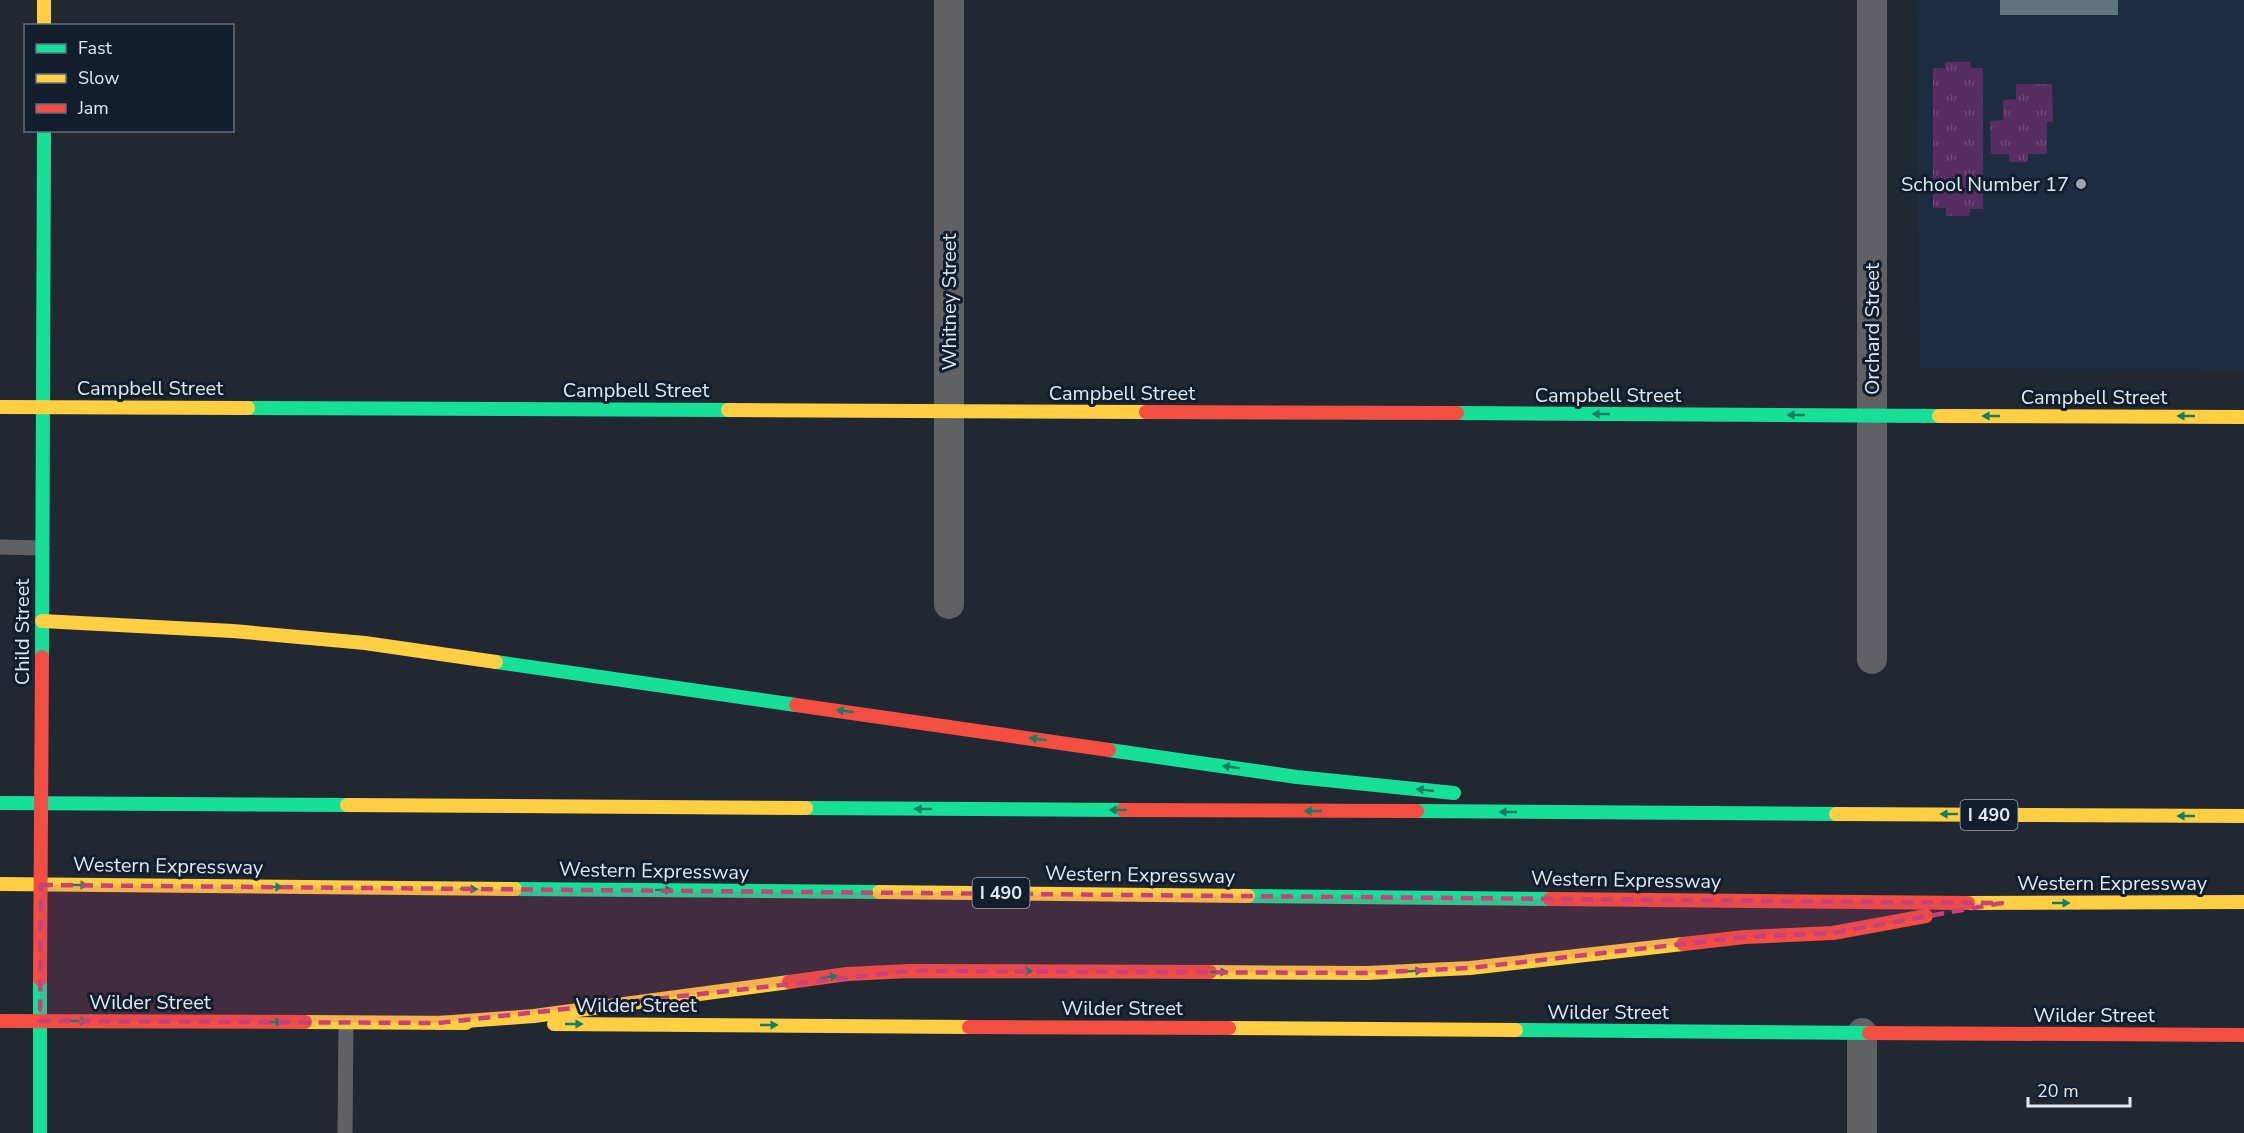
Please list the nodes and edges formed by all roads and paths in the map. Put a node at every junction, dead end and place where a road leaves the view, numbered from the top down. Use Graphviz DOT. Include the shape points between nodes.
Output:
graph roads {
  1 [pos="44,0"];
  2 [pos="949,0"];
  3 [pos="1872,0"];
  4 [pos="44,24"];
  5 [pos="44,132"];
  6 [pos="0,407"];
  7 [pos="42,407"];
  8 [pos="949,411"];
  9 [pos="1872,415"];
  10 [pos="2244,417"];
  11 [pos="0,547"];
  12 [pos="42,548"];
  13 [pos="949,604"];
  14 [pos="42,621"];
  15 [pos="1872,659"];
  16 [pos="1466,794"];
  17 [pos="1507,798"];
  18 [pos="0,803"];
  19 [pos="1734,813"];
  20 [pos="2244,816"];
  21 [pos="0,884"];
  22 [pos="2244,902"];
  23 [pos="2002,903"];
  24 [pos="0,1021"];
  25 [pos="40,1021"];
  26 [pos="346,1023"];
  27 [pos="438,1023"];
  28 [pos="1862,1033"];
  29 [pos="2244,1035"];
  30 [pos="40,1133"];
  31 [pos="345,1133"];
  32 [pos="1862,1133"];
  1 -- 4 [label="main road"];
  2 -- 8 [label="street, Whitney Street"];
  3 -- 9 [label="street, Orchard Street"];
  5 -- 7 [label="main road, Child Street"];
  6 -- 7 [label="main road, Campbell Street"];
  7 -- 8 [label="main road, Campbell Street"];
  7 -- 12 [label="main road, Child Street"];
  9 -- 8 [label="main road, Campbell Street, one-way"];
  8 -- 13 [label="street, Whitney Street"];
  10 -- 9 [label="main road, Campbell Street, one-way"];
  9 -- 15 [label="street, Orchard Street"];
  11 -- 12 [label="lane"];
  12 -- 14 [label="main road, Child Street"];
  16 -- 14 [label="main road, one-way" via="1297,777 365,643 233,631"];
  14 -- 25 [label="main road, Child Street, bridge"];
  17 -- 19 [label="main road"];
  19 -- 18 [label="main road, I 490, one-way"];
  20 -- 19 [label="main road, I 490, one-way"];
  21 -- 23 [label="main road, Western Expressway / I 490, one-way"];
  23 -- 22 [label="main road, Western Expressway / I 490, one-way"];
  27 -- 23 [label="main road, one-way" via="534,1016 847,974 1367,973 1470,968 1745,937 1833,933"];
  24 -- 25 [label="main road, Wilder Street"];
  25 -- 26 [label="main road, Wilder Street, one-way"];
  25 -- 30 [label="main road, Child Street"];
  26 -- 27 [label="main road, Wilder Street"];
  26 -- 31 [label="lane"];
  27 -- 28 [label="main road, Wilder Street, one-way"];
  28 -- 29 [label="main road, Wilder Street"];
  28 -- 32 [label="street"];
}
